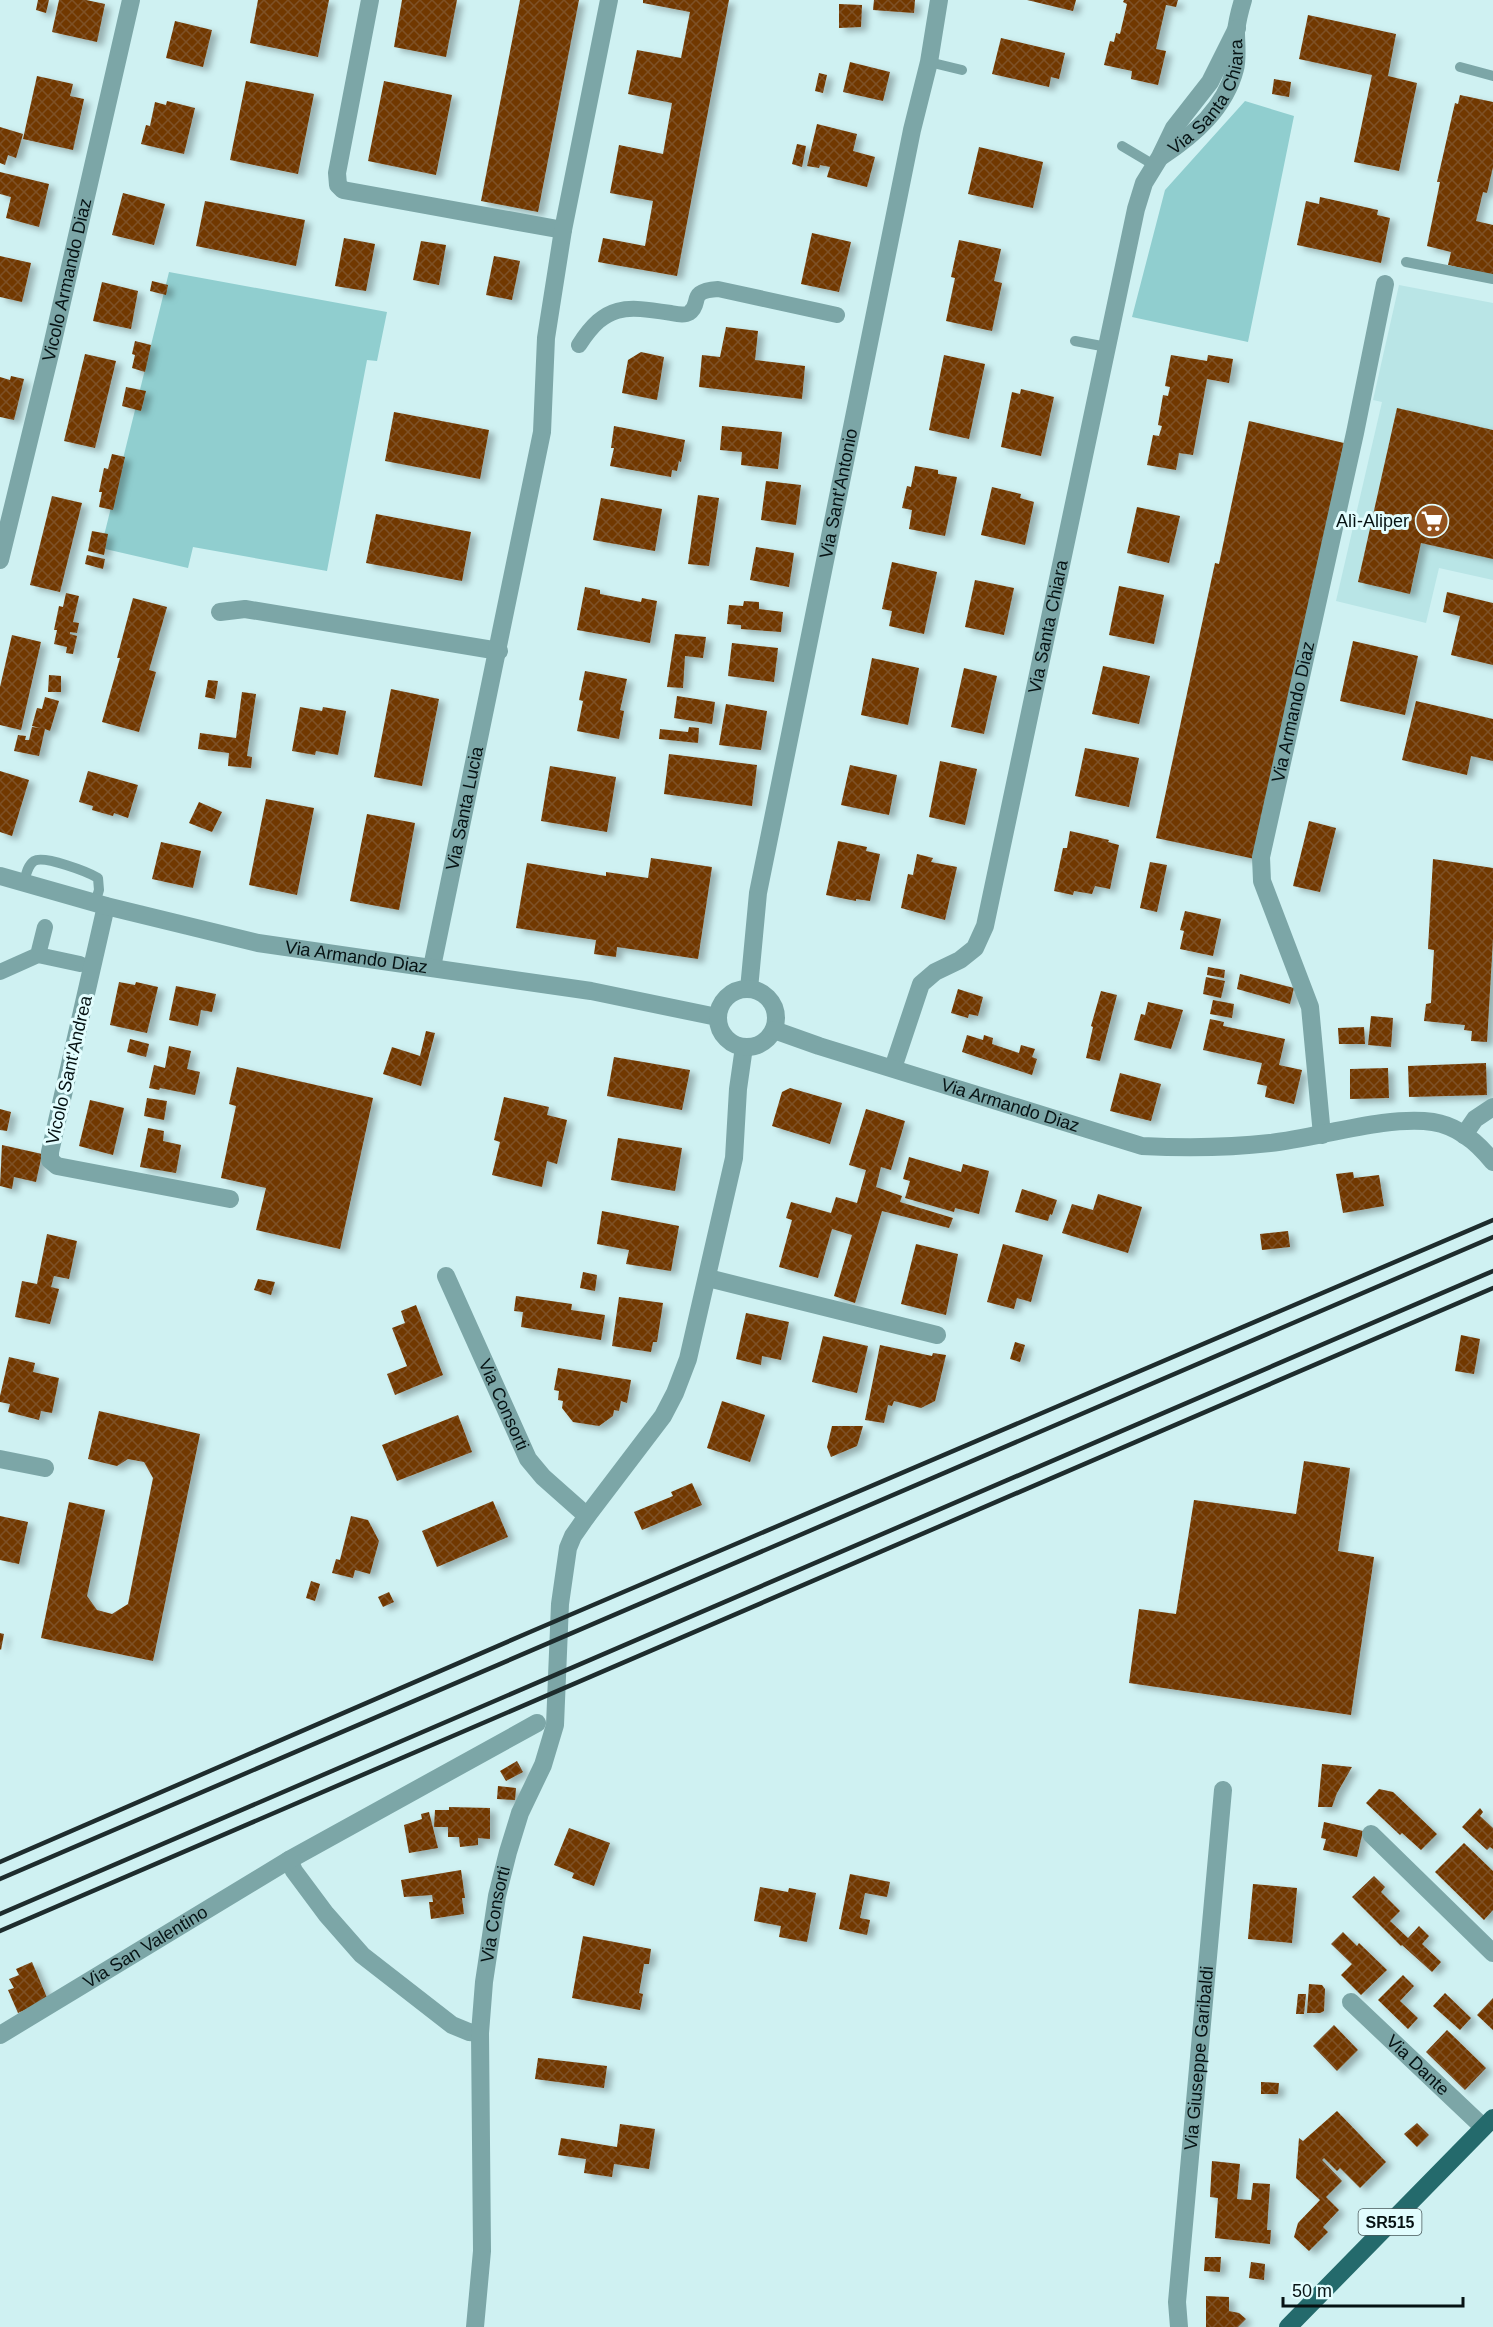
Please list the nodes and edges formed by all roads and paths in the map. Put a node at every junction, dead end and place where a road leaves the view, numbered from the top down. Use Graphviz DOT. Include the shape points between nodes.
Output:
graph roads {
  1 [pos="131,0"];
  2 [pos="370,0"];
  3 [pos="609,0"];
  4 [pos="939,0"];
  5 [pos="1243,0"];
  6 [pos="929,62"];
  7 [pos="1460,68"];
  8 [pos="962,70"];
  9 [pos="1493,76"];
  10 [pos="1122,146"];
  11 [pos="1157,161"];
  12 [pos="563,230"];
  13 [pos="1406,262"];
  14 [pos="1493,279"];
  15 [pos="1385,284"];
  16 [pos="837,315"];
  17 [pos="1075,341"];
  18 [pos="579,345"];
  19 [pos="1107,347"];
  20 [pos="0,560"];
  21 [pos="220,612"];
  22 [pos="499,651"];
  23 [pos="0,876"];
  24 [pos="24,883"];
  25 [pos="101,904"];
  26 [pos="45,927"];
  27 [pos="38,955"];
  28 [pos="80,964"];
  29 [pos="432,967"];
  30 [pos="0,972"];
  31 [pos="749,989"];
  32 [pos="717,1017"];
  33 [pos="774,1030"];
  34 [pos="744,1047"];
  35 [pos="893,1068"];
  36 [pos="1493,1107"];
  37 [pos="1322,1135"];
  38 [pos="1464,1135"];
  39 [pos="1493,1162"];
  40 [pos="230,1199"];
  41 [pos="446,1276"];
  42 [pos="708,1278"];
  43 [pos="938,1335"];
  44 [pos="0,1459"];
  45 [pos="45,1468"];
  46 [pos="587,1516"];
  47 [pos="537,1723"];
  48 [pos="1223,1790"];
  49 [pos="1371,1834"];
  50 [pos="289,1860"];
  51 [pos="1493,1953"];
  52 [pos="1351,2002"];
  53 [pos="480,2033"];
  54 [pos="0,2035"];
  55 [pos="1488,2122"];
  56 [pos="475,2327"];
  57 [pos="1179,2327"];
  58 [pos="1288,2327"];
  1 -- 20 [label="street, Vicolo Armando Diaz"];
  2 -- 12 [label="street" via="337,173 338,185 343,190"];
  3 -- 12 [label="street, Via Santa Lucia"];
  4 -- 6 [label="street, Via Sant'Antonio"];
  5 -- 11 [label="street, Via Santa Chiara" via="1235,68 1226,91 1189,138"];
  6 -- 8 [label="lane"];
  6 -- 31 [label="street, Via Sant'Antonio" via="758,893"];
  7 -- 9 [label="lane"];
  10 -- 11 [label="lane"];
  11 -- 19 [label="street, Via Santa Chiara" via="1144,183 1136,209"];
  12 -- 22 [label="street, Via Santa Lucia" via="546,338 542,432"];
  13 -- 14 [label="lane"];
  15 -- 37 [label="street, Via Armando Diaz" via="1261,857 1265,890 1310,1007"];
  16 -- 18 [label="street" via="718,289 707,290 696,297 688,313 633,307 605,316 590,328"];
  17 -- 19 [label="lane"];
  19 -- 35 [label="street, Via Santa Chiara" via="985,926 975,948 921,984"];
  21 -- 22 [label="street" via="245,609"];
  22 -- 29 [label="street, Via Santa Lucia"];
  23 -- 24 [label="street, Via Armando Diaz"];
  24 -- 25 [label="street, Via Armando Diaz"];
  24 -- 25 [label="lane" via="27,870 40,859 86,871 98,878"];
  25 -- 29 [label="street, Via Armando Diaz" via="258,943"];
  25 -- 40 [label="street, Vicolo Sant'Andrea" via="50,1160 57,1166"];
  26 -- 27 [label="street"];
  27 -- 28 [label="street"];
  27 -- 30 [label="street"];
  29 -- 32 [label="street, Via Armando Diaz" via="591,991"];
  31 -- 32 [label="street" via="725,1000"];
  31 -- 33 [label="street" via="763,993 773,1003 777,1016"];
  32 -- 34 [label="street" via="724,1035 733,1044"];
  33 -- 34 [label="street" via="767,1040"];
  33 -- 35 [label="street, Via Armando Diaz"];
  34 -- 42 [label="street, Via Consorti" via="734,1158"];
  35 -- 37 [label="street, Via Armando Diaz" via="1142,1146 1194,1149"];
  36 -- 38 [label="street" via="1475,1119"];
  37 -- 38 [label="street, Via Armando Diaz" via="1419,1121 1448,1126"];
  38 -- 39 [label="street, Via Armando Diaz"];
  41 -- 46 [label="street, Via Consorti" via="528,1459"];
  42 -- 43 [label="street"];
  42 -- 46 [label="street, Via Consorti" via="688,1359 675,1393 643,1445"];
  44 -- 45 [label="street"];
  46 -- 53 [label="street, Via Consorti" via="568,1548 560,1604 555,1725 543,1765 520,1813 502,1874 484,1982"];
  47 -- 50 [label="street, Via San Valentino"];
  48 -- 57 [label="street, Via Giuseppe Garibaldi" via="1177,2302"];
  49 -- 51 [label="street"];
  50 -- 53 [label="street" via="326,1914 362,1955 452,2025"];
  50 -- 54 [label="street, Via San Valentino"];
  52 -- 55 [label="street, Via Dante"];
  53 -- 56 [label="street, Via Consorti" via="482,2251"];
  55 -- 58 [label="main road, SR515"];
}
